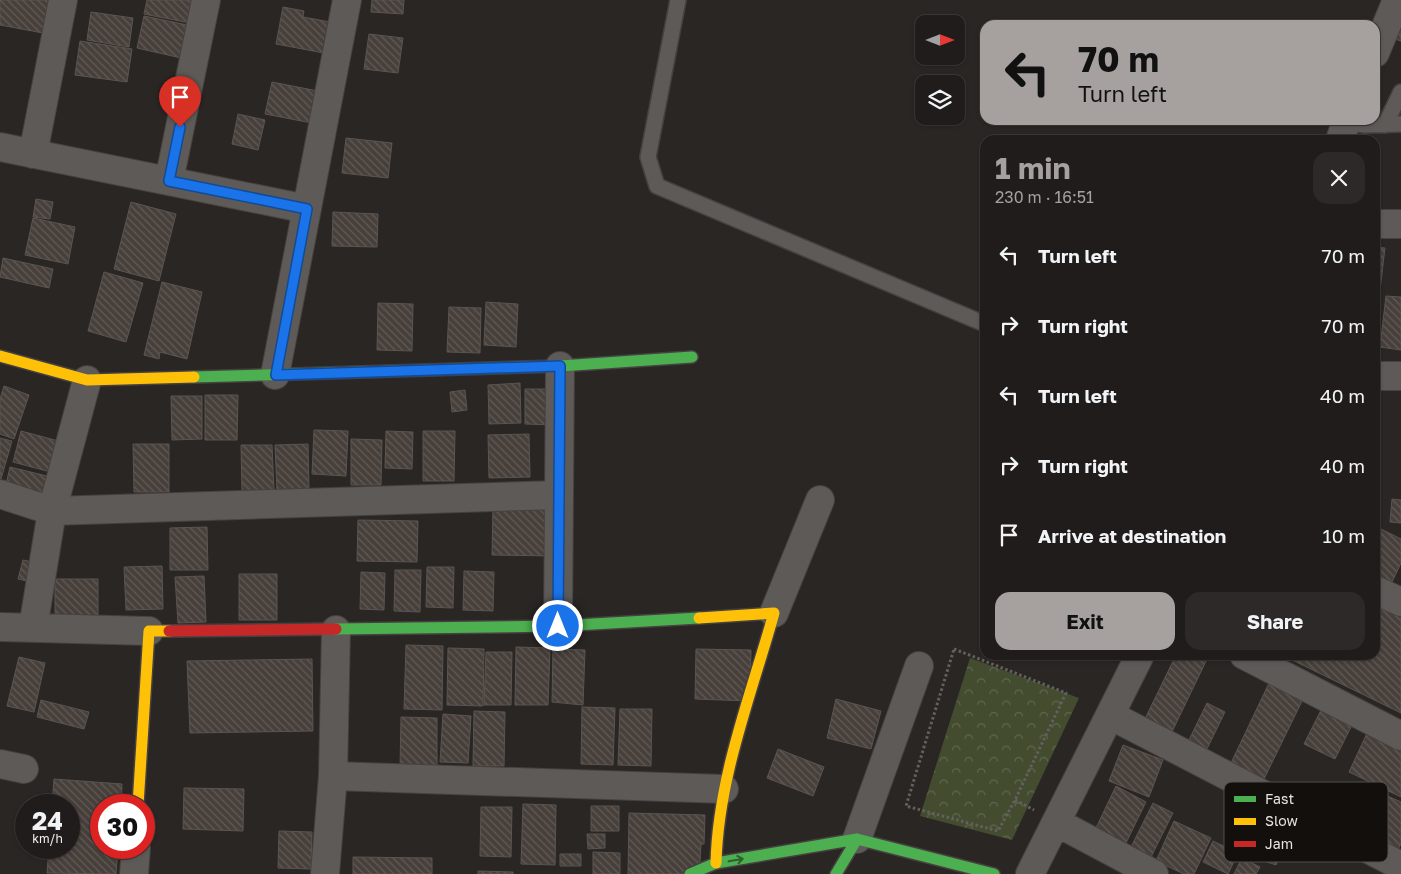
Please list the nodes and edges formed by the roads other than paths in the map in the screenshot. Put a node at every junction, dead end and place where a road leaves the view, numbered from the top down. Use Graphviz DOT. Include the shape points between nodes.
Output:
graph roads {
  1 [pos="63,0"];
  2 [pos="206,0"];
  3 [pos="347,0"];
  4 [pos="678,0"];
  5 [pos="1397,0"];
  6 [pos="1380,40"];
  7 [pos="1401,92"];
  8 [pos="1401,124"];
  9 [pos="1384,125"];
  10 [pos="1344,127"];
  11 [pos="0,147"];
  12 [pos="34,154"];
  13 [pos="169,181"];
  14 [pos="307,209"];
  15 [pos="1380,224"];
  16 [pos="1401,224"];
  17 [pos="980,322"];
  18 [pos="0,356"];
  19 [pos="692,357"];
  20 [pos="560,366"];
  21 [pos="276,375"];
  22 [pos="1380,376"];
  23 [pos="1401,376"];
  24 [pos="87,380"];
  25 [pos="0,494"];
  26 [pos="558,495"];
  27 [pos="820,500"];
  28 [pos="52,511"];
  29 [pos="1380,592"];
  30 [pos="1401,602"];
  31 [pos="774,613"];
  32 [pos="558,626"];
  33 [pos="0,627"];
  34 [pos="33,628"];
  35 [pos="336,630"];
  36 [pos="149,631"];
  37 [pos="1138,660"];
  38 [pos="1254,660"];
  39 [pos="919,666"];
  40 [pos="1110,715"];
  41 [pos="1401,736"];
  42 [pos="333,776"];
  43 [pos="1239,782"];
  44 [pos="724,789"];
  45 [pos="139,794"];
  46 [pos="1056,822"];
  47 [pos="856,839"];
  48 [pos="135,859"];
  49 [pos="1388,859"];
  50 [pos="716,863"];
  51 [pos="1401,866"];
  52 [pos="134,874"];
  53 [pos="325,874"];
  54 [pos="690,874"];
  55 [pos="836,874"];
  56 [pos="994,874"];
  57 [pos="1030,874"];
  58 [pos="1154,874"];
  1 -- 12 [label="street"];
  2 -- 13 [label="street"];
  3 -- 14 [label="street"];
  4 -- 17 [label="lane" via="648,157 657,186"];
  5 -- 6 [label="street"];
  7 -- 9 [label="lane"];
  8 -- 9 [label="lane"];
  9 -- 10 [label="lane"];
  11 -- 12 [label="street"];
  12 -- 13 [label="street"];
  13 -- 14 [label="street"];
  14 -- 21 [label="street"];
  15 -- 16 [label="street"];
  18 -- 24 [label="street"];
  19 -- 20 [label="street"];
  20 -- 21 [label="street"];
  20 -- 26 [label="street"];
  21 -- 24 [label="street"];
  22 -- 23 [label="street"];
  24 -- 28 [label="street"];
  25 -- 28 [label="street"];
  26 -- 28 [label="street"];
  26 -- 32 [label="street"];
  27 -- 31 [label="street"];
  28 -- 34 [label="street"];
  29 -- 30 [label="street"];
  31 -- 32 [label="street"];
  31 -- 44 [label="street"];
  32 -- 35 [label="street"];
  33 -- 34 [label="street"];
  34 -- 36 [label="street"];
  35 -- 36 [label="street"];
  35 -- 42 [label="street"];
  36 -- 45 [label="street"];
  37 -- 40 [label="street"];
  38 -- 41 [label="street"];
  39 -- 47 [label="street"];
  40 -- 43 [label="street"];
  40 -- 46 [label="street"];
  42 -- 44 [label="street"];
  42 -- 53 [label="street"];
  44 -- 50 [label="street" via="717,827"];
  46 -- 57 [label="street"];
  46 -- 58 [label="street"];
  50 -- 47 [label="street, one-way"];
  47 -- 55 [label="street"];
  47 -- 56 [label="street"];
  48 -- 52 [label="street"];
  49 -- 51 [label="street"];
  50 -- 54 [label="street"];
}
